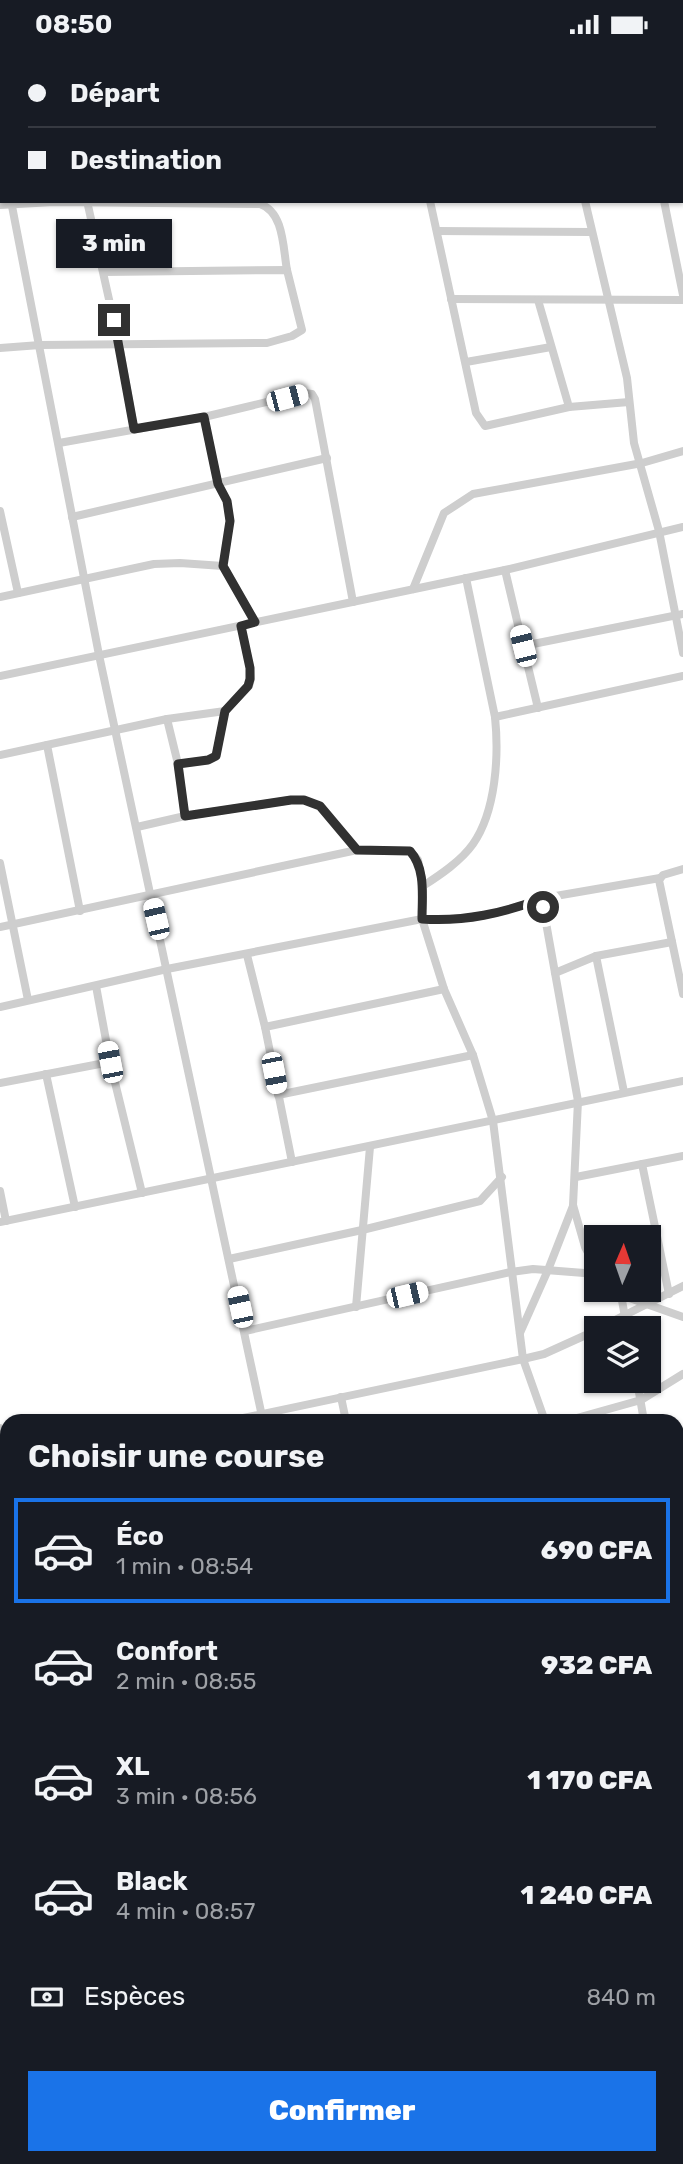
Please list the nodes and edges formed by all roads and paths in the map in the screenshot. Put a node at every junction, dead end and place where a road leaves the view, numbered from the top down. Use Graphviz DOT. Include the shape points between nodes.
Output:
graph roads {
  1 [pos="11,203"];
  2 [pos="87,203"];
  3 [pos="174,203"];
  4 [pos="430,203"];
  5 [pos="585,203"];
  6 [pos="664,203"];
  7 [pos="0,205"];
  8 [pos="437,231"];
  9 [pos="591,232"];
  10 [pos="287,270"];
  11 [pos="104,272"];
  12 [pos="683,295"];
  13 [pos="451,299"];
  14 [pos="538,300"];
  15 [pos="683,300"];
  16 [pos="609,302"];
  17 [pos="119,344"];
  18 [pos="40,345"];
  19 [pos="551,347"];
  20 [pos="0,348"];
  21 [pos="466,362"];
  22 [pos="629,402"];
  23 [pos="569,407"];
  24 [pos="204,417"];
  25 [pos="134,429"];
  26 [pos="59,443"];
  27 [pos="683,451"];
  28 [pos="327,458"];
  29 [pos="642,463"];
  30 [pos="218,484"];
  31 [pos="0,511"];
  32 [pos="72,517"];
  33 [pos="683,527"];
  34 [pos="659,531"];
  35 [pos="223,566"];
  36 [pos="505,570"];
  37 [pos="86,577"];
  38 [pos="466,578"];
  39 [pos="412,589"];
  40 [pos="18,593"];
  41 [pos="0,597"];
  42 [pos="353,602"];
  43 [pos="679,614"];
  44 [pos="255,622"];
  45 [pos="241,626"];
  46 [pos="523,646"];
  47 [pos="683,653"];
  48 [pos="99,655"];
  49 [pos="0,676"];
  50 [pos="683,676"];
  51 [pos="538,708"];
  52 [pos="225,711"];
  53 [pos="495,717"];
  54 [pos="167,719"];
  55 [pos="115,730"];
  56 [pos="47,745"];
  57 [pos="0,755"];
  58 [pos="178,764"];
  59 [pos="185,816"];
  60 [pos="136,827"];
  61 [pos="357,850"];
  62 [pos="0,863"];
  63 [pos="683,869"];
  64 [pos="660,878"];
  65 [pos="423,886"];
  66 [pos="150,894"];
  67 [pos="544,898"];
  68 [pos="80,911"];
  69 [pos="422,919"];
  70 [pos="12,924"];
  71 [pos="0,927"];
  72 [pos="672,941"];
  73 [pos="247,955"];
  74 [pos="596,956"];
  75 [pos="167,969"];
  76 [pos="555,973"];
  77 [pos="681,976"];
  78 [pos="96,986"];
  79 [pos="444,989"];
  80 [pos="683,994"];
  81 [pos="28,1000"];
  82 [pos="0,1007"];
  83 [pos="265,1027"];
  84 [pos="473,1055"];
  85 [pos="110,1062"];
  86 [pos="46,1074"];
  87 [pos="683,1081"];
  88 [pos="0,1083"];
  89 [pos="624,1092"];
  90 [pos="278,1095"];
  91 [pos="578,1101"];
  92 [pos="493,1121"];
  93 [pos="370,1147"];
  94 [pos="683,1156"];
  95 [pos="292,1162"];
  96 [pos="642,1164"];
  97 [pos="576,1177"];
  98 [pos="502,1178"];
  99 [pos="212,1180"];
  100 [pos="0,1191"];
  101 [pos="142,1193"];
  102 [pos="573,1205"];
  103 [pos="75,1207"];
  104 [pos="3,1221"];
  105 [pos="362,1230"];
  106 [pos="584,1244"];
  107 [pos="229,1259"];
  108 [pos="548,1270"];
  109 [pos="584,1271"];
  110 [pos="511,1272"];
  111 [pos="683,1286"];
  112 [pos="669,1294"];
  113 [pos="641,1302"];
  114 [pos="648,1305"];
  115 [pos="356,1307"];
  116 [pos="627,1316"];
  117 [pos="683,1317"];
  118 [pos="245,1332"];
  119 [pos="520,1333"];
  120 [pos="584,1335"];
  121 [pos="523,1359"];
  122 [pos="683,1374"];
  123 [pos="640,1393"];
  124 [pos="341,1397"];
  125 [pos="641,1400"];
  126 [pos="262,1414"];
  127 [pos="275,1414"];
  128 [pos="345,1414"];
  129 [pos="543,1414"];
  130 [pos="594,1414"];
  131 [pos="643,1414"];
  1 -- 7 [label="street"];
  1 -- 18 [label="street"];
  2 -- 11 [label="street"];
  3 -- 10 [label="street" via="270,207 278,218"];
  4 -- 8 [label="street"];
  5 -- 9 [label="street"];
  6 -- 12 [label="street"];
  8 -- 9 [label="street"];
  8 -- 13 [label="street"];
  9 -- 16 [label="street"];
  10 -- 11 [label="street"];
  10 -- 17 [label="street" via="302,330 292,336 268,343"];
  11 -- 17 [label="street"];
  13 -- 14 [label="street"];
  13 -- 21 [label="street"];
  14 -- 16 [label="street"];
  14 -- 19 [label="street"];
  15 -- 16 [label="street"];
  16 -- 22 [label="street"];
  17 -- 18 [label="street"];
  17 -- 25 [label="street"];
  18 -- 20 [label="street"];
  18 -- 26 [label="street"];
  19 -- 21 [label="street"];
  19 -- 23 [label="street"];
  21 -- 23 [label="street" via="476,414 485,426"];
  22 -- 23 [label="street"];
  22 -- 29 [label="street"];
  24 -- 25 [label="street"];
  24 -- 28 [label="street" via="312,394"];
  24 -- 30 [label="street"];
  25 -- 26 [label="street"];
  26 -- 32 [label="street"];
  27 -- 29 [label="street"];
  28 -- 30 [label="street"];
  28 -- 42 [label="street"];
  29 -- 34 [label="street"];
  29 -- 39 [label="street" via="472,494 444,513"];
  30 -- 32 [label="street"];
  30 -- 35 [label="street" via="230,521"];
  31 -- 40 [label="street"];
  32 -- 37 [label="street"];
  33 -- 34 [label="street"];
  34 -- 36 [label="street"];
  34 -- 43 [label="street"];
  35 -- 37 [label="street" via="154,564"];
  35 -- 44 [label="street"];
  36 -- 38 [label="street"];
  36 -- 46 [label="street"];
  37 -- 40 [label="street"];
  37 -- 48 [label="street"];
  38 -- 39 [label="street"];
  38 -- 53 [label="street"];
  39 -- 42 [label="street"];
  40 -- 41 [label="street"];
  42 -- 44 [label="street"];
  43 -- 46 [label="street"];
  43 -- 47 [label="street"];
  44 -- 45 [label="street"];
  45 -- 48 [label="street"];
  45 -- 52 [label="street" via="250,679"];
  46 -- 51 [label="street"];
  48 -- 49 [label="street"];
  48 -- 55 [label="street"];
  50 -- 51 [label="street"];
  51 -- 53 [label="street"];
  52 -- 54 [label="street"];
  52 -- 58 [label="street" via="216,756"];
  53 -- 65 [label="street" via="496,763 478,835 442,874"];
  54 -- 55 [label="street"];
  54 -- 58 [label="street"];
  55 -- 56 [label="street"];
  55 -- 60 [label="street"];
  56 -- 57 [label="street"];
  56 -- 68 [label="street"];
  58 -- 59 [label="street"];
  59 -- 60 [label="street"];
  59 -- 61 [label="street" via="304,800 320,806"];
  60 -- 66 [label="street"];
  61 -- 65 [label="street" via="410,851 418,860"];
  61 -- 66 [label="street"];
  62 -- 70 [label="street"];
  63 -- 64 [label="street"];
  64 -- 67 [label="street"];
  64 -- 72 [label="street"];
  65 -- 69 [label="street"];
  66 -- 68 [label="street"];
  66 -- 75 [label="street"];
  67 -- 69 [label="street" via="467,919"];
  67 -- 76 [label="street"];
  68 -- 70 [label="street"];
  69 -- 73 [label="street"];
  69 -- 79 [label="street"];
  70 -- 71 [label="street"];
  70 -- 81 [label="street"];
  72 -- 74 [label="street"];
  72 -- 77 [label="street"];
  73 -- 75 [label="street"];
  73 -- 83 [label="street"];
  74 -- 76 [label="street"];
  74 -- 89 [label="street"];
  75 -- 78 [label="street"];
  75 -- 99 [label="street"];
  76 -- 91 [label="street"];
  77 -- 80 [label="street"];
  78 -- 81 [label="street"];
  78 -- 85 [label="street"];
  79 -- 83 [label="street"];
  79 -- 84 [label="street"];
  81 -- 82 [label="street"];
  83 -- 90 [label="street"];
  84 -- 90 [label="street"];
  84 -- 92 [label="street"];
  85 -- 86 [label="street"];
  85 -- 101 [label="street"];
  86 -- 88 [label="street"];
  86 -- 103 [label="street"];
  87 -- 89 [label="street"];
  89 -- 91 [label="street"];
  90 -- 95 [label="street"];
  91 -- 92 [label="street"];
  91 -- 97 [label="street"];
  92 -- 93 [label="street"];
  92 -- 98 [label="street"];
  93 -- 95 [label="street"];
  93 -- 105 [label="street"];
  94 -- 96 [label="street"];
  95 -- 99 [label="street"];
  96 -- 97 [label="street"];
  96 -- 112 [label="street"];
  97 -- 102 [label="street"];
  98 -- 105 [label="street" via="480,1201"];
  98 -- 110 [label="street"];
  99 -- 101 [label="street"];
  99 -- 107 [label="street"];
  100 -- 104 [label="street"];
  101 -- 103 [label="street"];
  102 -- 106 [label="street"];
  102 -- 108 [label="street"];
  103 -- 104 [label="street"];
  105 -- 107 [label="street"];
  105 -- 115 [label="street"];
  107 -- 118 [label="street"];
  108 -- 109 [label="street"];
  108 -- 110 [label="street"];
  108 -- 119 [label="street"];
  110 -- 115 [label="street"];
  110 -- 119 [label="street"];
  111 -- 112 [label="street"];
  112 -- 114 [label="street"];
  113 -- 114 [label="street"];
  114 -- 116 [label="street"];
  114 -- 117 [label="street"];
  115 -- 118 [label="street"];
  118 -- 126 [label="street"];
  119 -- 121 [label="street"];
  120 -- 121 [label="street"];
  121 -- 124 [label="street"];
  121 -- 129 [label="street"];
  122 -- 125 [label="street"];
  123 -- 125 [label="street"];
  124 -- 127 [label="street"];
  124 -- 128 [label="street"];
  125 -- 130 [label="street"];
  125 -- 131 [label="street"];
}
